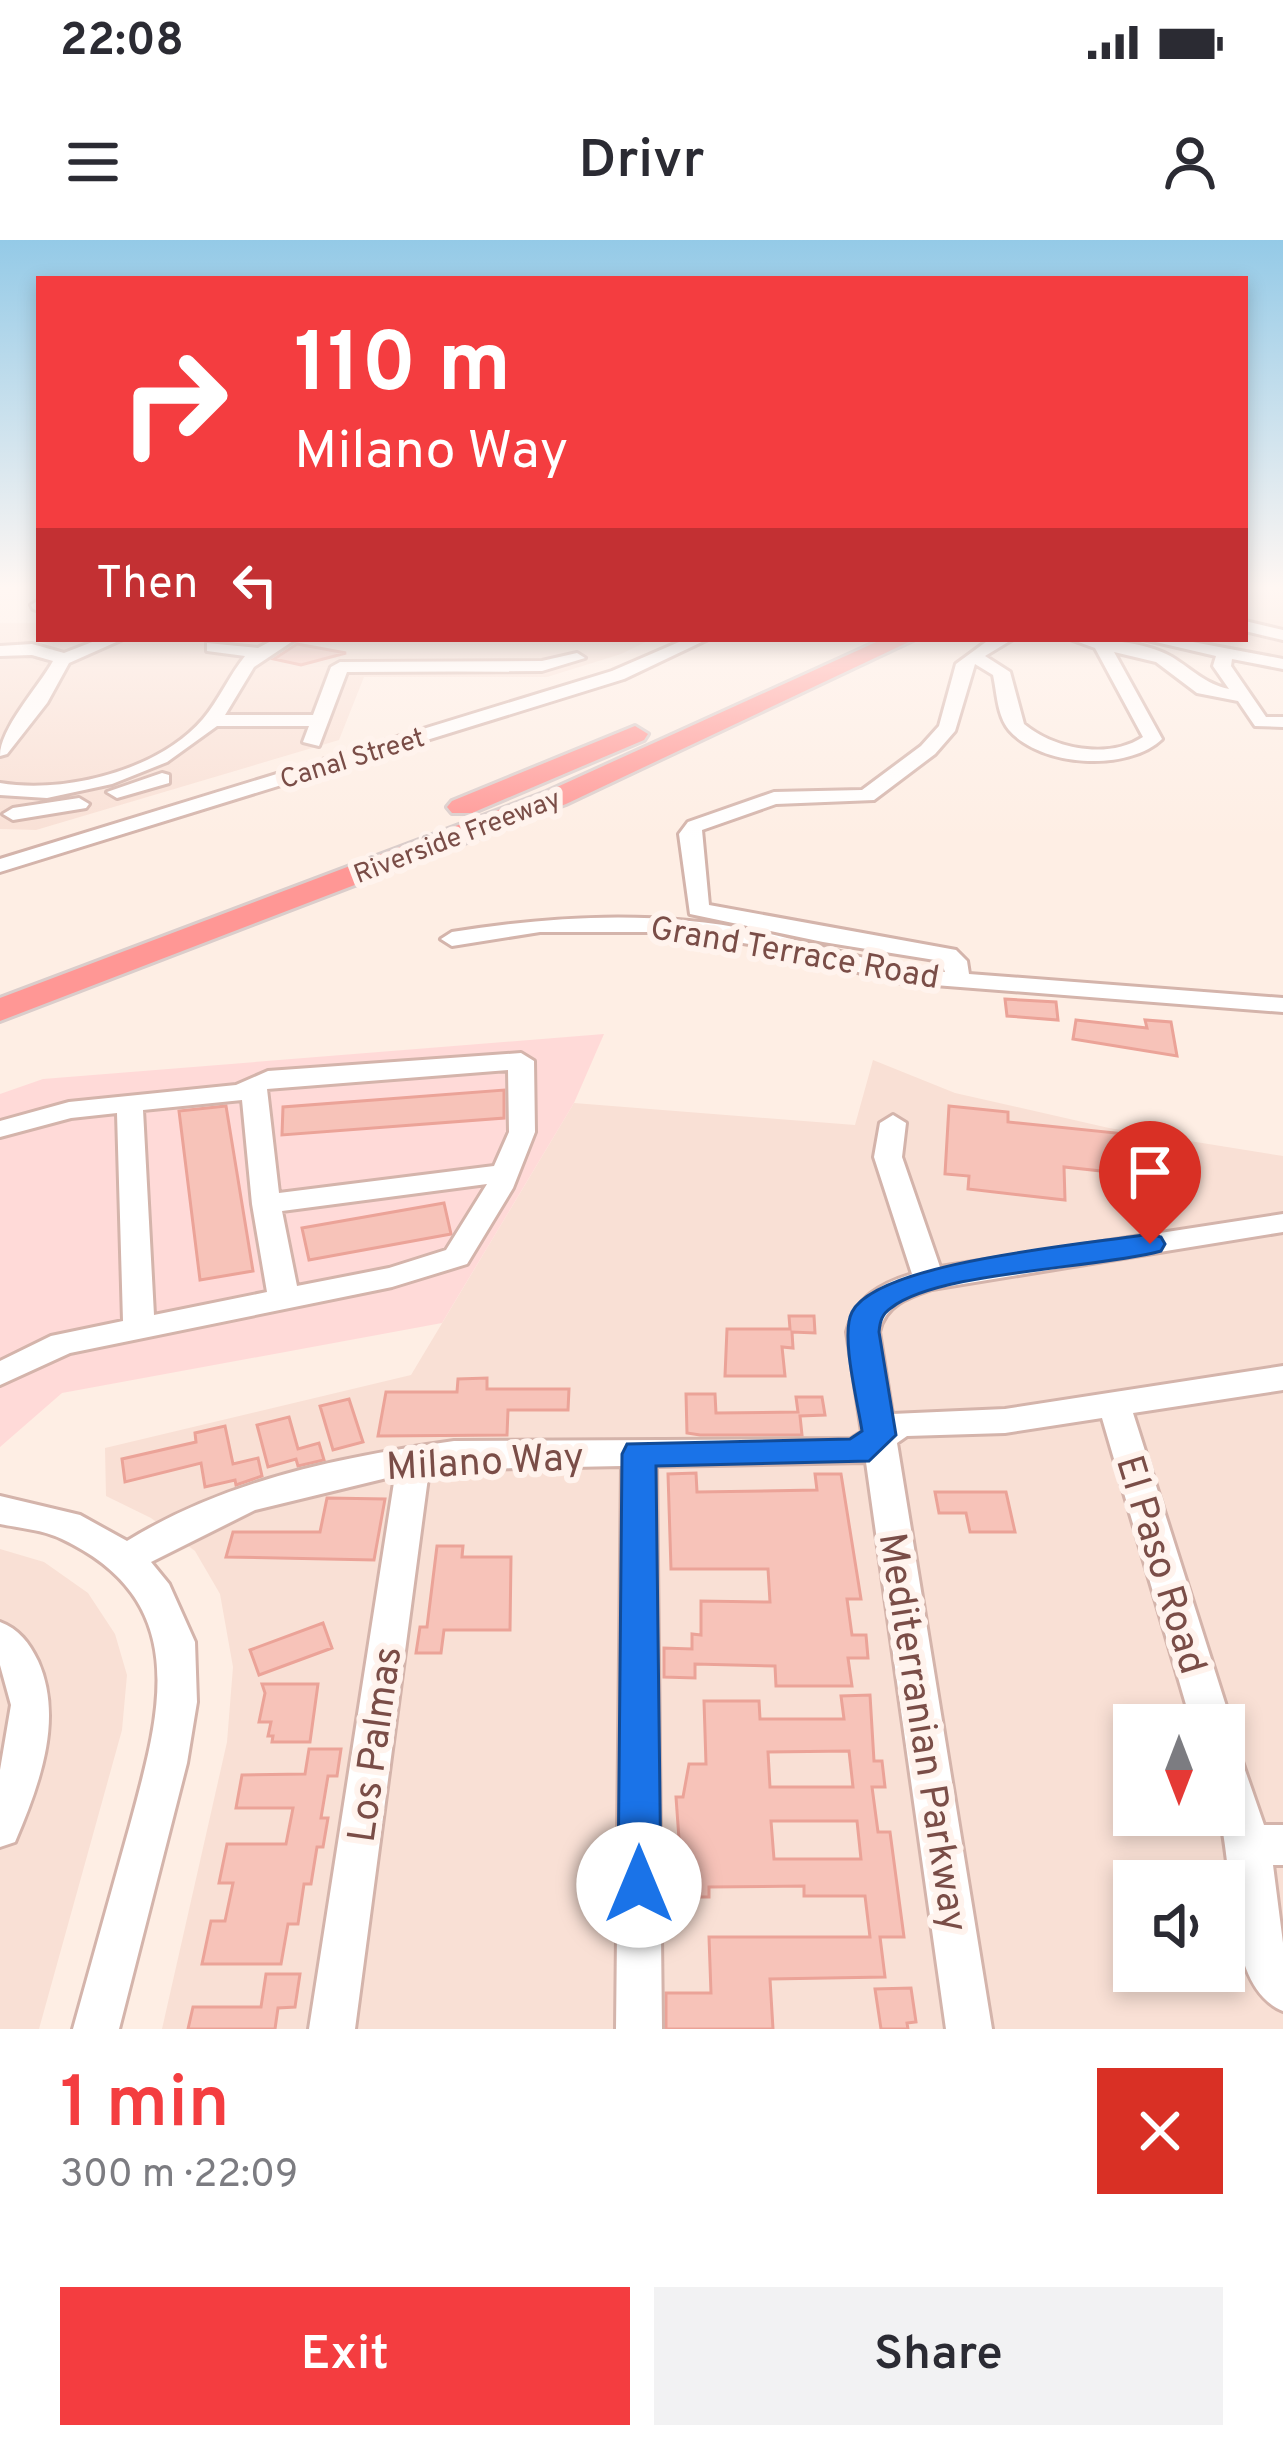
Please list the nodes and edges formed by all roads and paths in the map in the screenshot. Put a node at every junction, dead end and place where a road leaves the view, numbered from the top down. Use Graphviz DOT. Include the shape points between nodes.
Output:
graph roads {
  1 [pos="55,672"];
  2 [pos="243,672"];
  3 [pos="338,672"];
  4 [pos="624,672"];
  5 [pos="776,672"];
  6 [pos="830,672"];
  7 [pos="961,672"];
  8 [pos="1000,672"];
  9 [pos="1117,672"];
  10 [pos="1181,672"];
  11 [pos="1226,672"];
  12 [pos="1242,697"];
  13 [pos="0,710"];
  14 [pos="32,710"];
  15 [pos="214,720"];
  16 [pos="320,721"];
  17 [pos="1283,722"];
  18 [pos="312,742"];
  19 [pos="0,750"];
  20 [pos="162,779"];
  21 [pos="0,789"];
  22 [pos="87,792"];
  23 [pos="13,814"];
  24 [pos="0,866"];
  25 [pos="452,939"];
  26 [pos="958,980"];
  27 [pos="0,982"];
  28 [pos="1283,1005"];
  29 [pos="0,1010"];
  30 [pos="254,1086"];
  31 [pos="130,1106"];
  32 [pos="893,1123"];
  33 [pos="0,1129"];
  34 [pos="505,1173"];
  35 [pos="266,1204"];
  36 [pos="1283,1223"];
  37 [pos="929,1279"];
  38 [pos="284,1299"];
  39 [pos="139,1328"];
  40 [pos="0,1374"];
  41 [pos="1283,1378"];
  42 [pos="1114,1403"];
  43 [pos="880,1435"];
  44 [pos="639,1454"];
  45 [pos="414,1460"];
  46 [pos="0,1510"];
  47 [pos="127,1559"];
  48 [pos="0,1638"];
  49 [pos="1206,1704"];
  50 [pos="1245,1804"];
  51 [pos="0,1828"];
  52 [pos="1266,1845"];
  53 [pos="1283,1989"];
  54 [pos="96,2029"];
  55 [pos="332,2029"];
  56 [pos="639,2029"];
  57 [pos="969,2029"];
  1 -- 14 [label="street"];
  2 -- 15 [label="street"];
  3 -- 16 [label="street"];
  4 -- 24 [label="street, Canal Street"];
  5 -- 27 [label="highway, Riverside Freeway" via="389,838"];
  6 -- 29 [label="highway, Riverside Freeway" via="556,798"];
  7 -- 26 [label="street" via="948,727 867,796 754,802 689,834 698,909 822,938 948,955"];
  8 -- 9 [label="street" via="1013,724 1036,744 1141,749 1153,739"];
  10 -- 12 [label="street" via="1203,689"];
  11 -- 12 [label="street"];
  12 -- 17 [label="street" via="1261,722"];
  13 -- 14 [label="street"];
  14 -- 19 [label="street"];
  15 -- 16 [label="street"];
  15 -- 22 [label="street" via="161,757"];
  16 -- 18 [label="street"];
  20 -- 22 [label="street"];
  21 -- 22 [label="street"];
  22 -- 23 [label="street" via="40,813"];
  25 -- 26 [label="street, Grand Terrace Road" via="540,925 676,925 896,975"];
  26 -- 28 [label="street, Grand Terrace Road"];
  30 -- 31 [label="street"];
  30 -- 34 [label="street" via="521,1061 525,1118"];
  30 -- 35 [label="street"];
  31 -- 33 [label="street" via="69,1110"];
  31 -- 39 [label="street"];
  32 -- 37 [label="street" via="888,1157"];
  34 -- 35 [label="street"];
  34 -- 38 [label="street" via="457,1257"];
  35 -- 38 [label="street"];
  36 -- 37 [label="street"];
  37 -- 43 [label="street, Mediterranian Parkway" via="882,1298 866,1315"];
  38 -- 39 [label="street"];
  39 -- 40 [label="street" via="62,1344"];
  41 -- 42 [label="street, Milano Way"];
  42 -- 43 [label="street, Milano Way" via="1005,1421 900,1424"];
  42 -- 49 [label="street, El Paso Road"];
  43 -- 44 [label="street, Milano Way" via="857,1452"];
  43 -- 57 [label="street, Mediterranian Parkway"];
  44 -- 45 [label="street, Milano Way"];
  44 -- 56 [label="street"];
  45 -- 47 [label="street, Milano Way" via="246,1497 176,1525"];
  45 -- 55 [label="street, Los Palmas"];
  46 -- 47 [label="street" via="68,1526"];
  47 -- 54 [label="street" via="156,1595 176,1642 178,1702"];
  48 -- 51 [label="street" via="26,1668 34,1703"];
  50 -- 52 [label="street"];
  52 -- 53 [label="street" via="1263,1960"];
}
